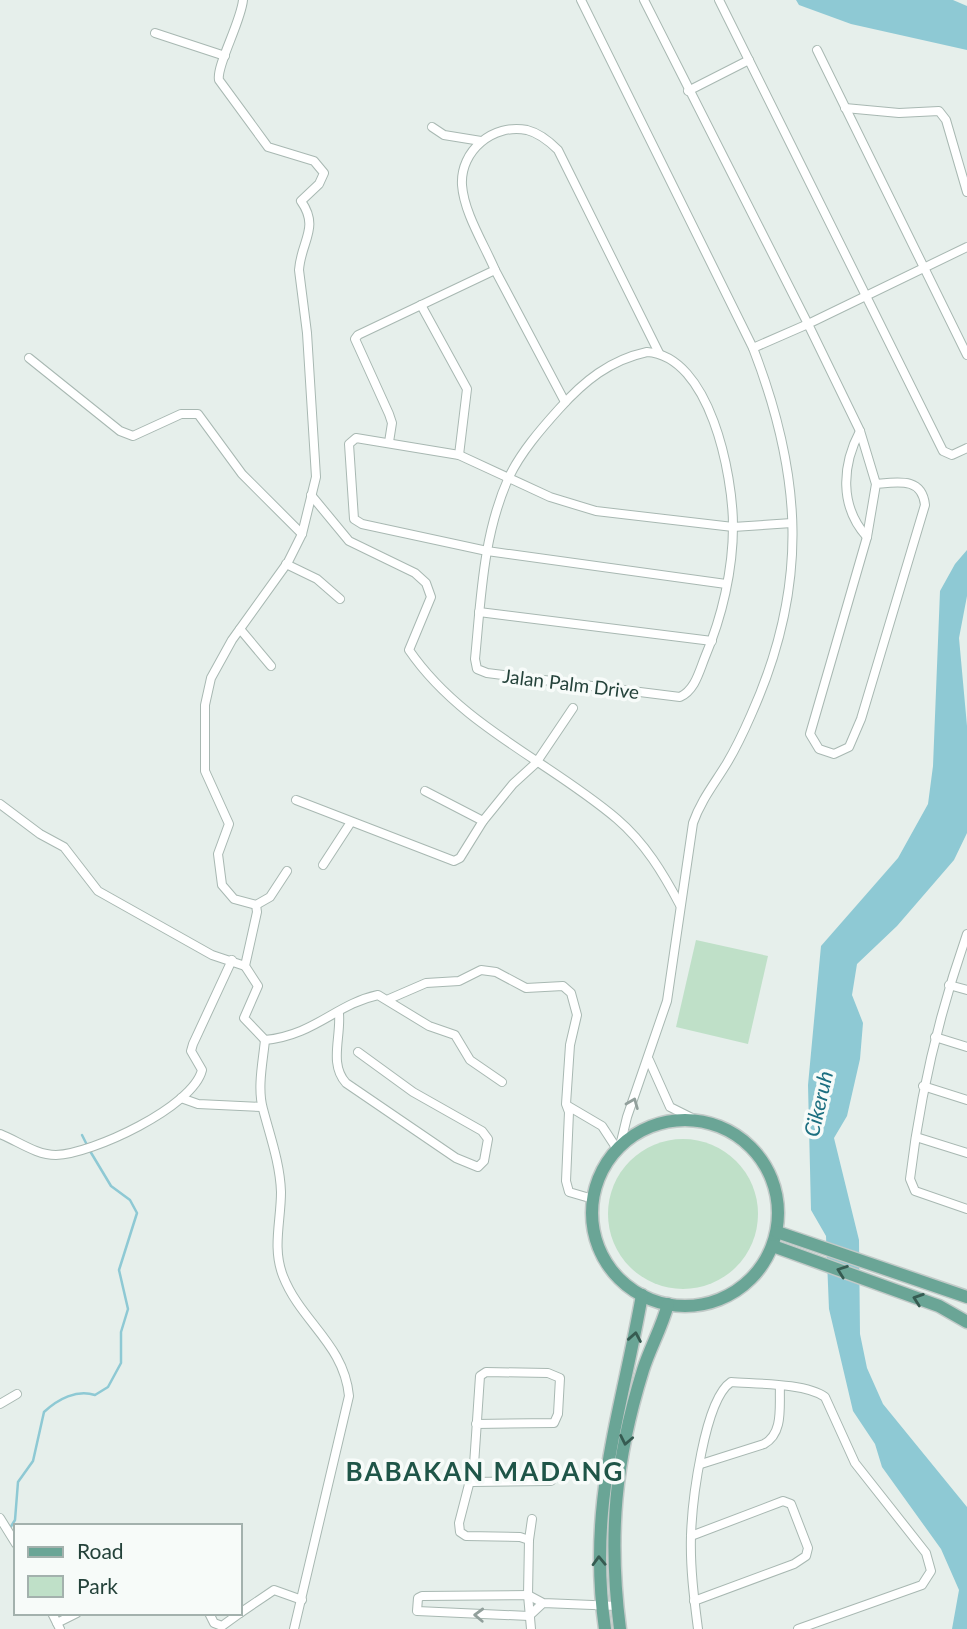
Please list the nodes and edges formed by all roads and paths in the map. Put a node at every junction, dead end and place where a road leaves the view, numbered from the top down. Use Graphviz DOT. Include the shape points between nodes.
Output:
graph roads {
  1 [pos="243,0"];
  2 [pos="581,0"];
  3 [pos="644,0"];
  4 [pos="719,0"];
  5 [pos="155,33"];
  6 [pos="817,50"];
  7 [pos="225,56"];
  8 [pos="749,60"];
  9 [pos="688,92"];
  10 [pos="845,108"];
  11 [pos="432,127"];
  12 [pos="481,141"];
  13 [pos="967,192"];
  14 [pos="967,247"];
  15 [pos="923,267"];
  16 [pos="495,270"];
  17 [pos="864,295"];
  18 [pos="421,306"];
  19 [pos="808,324"];
  20 [pos="753,348"];
  21 [pos="659,353"];
  22 [pos="967,355"];
  23 [pos="29,358"];
  24 [pos="565,402"];
  25 [pos="860,430"];
  26 [pos="389,442"];
  27 [pos="967,448"];
  28 [pos="459,455"];
  29 [pos="510,476"];
  30 [pos="876,484"];
  31 [pos="312,495"];
  32 [pos="792,523"];
  33 [pos="733,527"];
  34 [pos="302,534"];
  35 [pos="867,537"];
  36 [pos="487,551"];
  37 [pos="286,564"];
  38 [pos="726,584"];
  39 [pos="340,599"];
  40 [pos="479,612"];
  41 [pos="240,629"];
  42 [pos="712,641"];
  43 [pos="271,666"];
  44 [pos="573,708"];
  45 [pos="536,763"];
  46 [pos="425,791"];
  47 [pos="296,800"];
  48 [pos="0,804"];
  49 [pos="483,821"];
  50 [pos="351,822"];
  51 [pos="323,865"];
  52 [pos="287,871"];
  53 [pos="256,905"];
  54 [pos="682,908"];
  55 [pos="967,935"];
  56 [pos="232,960"];
  57 [pos="244,966"];
  58 [pos="950,985"];
  59 [pos="967,990"];
  60 [pos="388,999"];
  61 [pos="339,1014"];
  62 [pos="935,1037"];
  63 [pos="265,1040"];
  64 [pos="967,1047"];
  65 [pos="358,1052"];
  66 [pos="649,1060"];
  67 [pos="502,1082"];
  68 [pos="923,1086"];
  69 [pos="181,1098"];
  70 [pos="967,1100"];
  71 [pos="566,1104"];
  72 [pos="262,1107"];
  73 [pos="698,1121"];
  74 [pos="0,1134"];
  75 [pos="916,1137"];
  76 [pos="619,1147"];
  77 [pos="967,1153"];
  78 [pos="593,1199"];
  79 [pos="967,1209"];
  80 [pos="777,1232"];
  81 [pos="773,1246"];
  82 [pos="642,1295"];
  83 [pos="967,1297"];
  84 [pos="668,1304"];
  85 [pos="967,1322"];
  86 [pos="780,1386"];
  87 [pos="17,1394"];
  88 [pos="0,1404"];
  89 [pos="476,1424"];
  90 [pos="701,1464"];
  91 [pos="551,1480"];
  92 [pos="471,1482"];
  93 [pos="1,1519"];
  94 [pos="533,1519"];
  95 [pos="691,1536"];
  96 [pos="529,1540"];
  97 [pos="14,1541"];
  98 [pos="528,1595"];
  99 [pos="302,1600"];
  100 [pos="694,1601"];
  101 [pos="543,1603"];
  102 [pos="617,1606"];
  103 [pos="602,1607"];
  104 [pos="242,1612"];
  105 [pos="74,1615"];
  106 [pos="210,1615"];
  107 [pos="237,1615"];
  108 [pos="529,1616"];
  109 [pos="58,1626"];
  110 [pos="294,1629"];
  111 [pos="531,1629"];
  112 [pos="605,1629"];
  113 [pos="620,1629"];
  114 [pos="698,1629"];
  115 [pos="798,1629"];
  1 -- 7 [label="street"];
  2 -- 20 [label="street"];
  3 -- 9 [label="street"];
  4 -- 8 [label="street"];
  5 -- 7 [label="street"];
  6 -- 10 [label="street"];
  7 -- 31 [label="street" via="219,80 259,138 273,149 314,161 324,173 301,201 312,224 299,270 316,449"];
  8 -- 9 [label="street"];
  8 -- 17 [label="street"];
  9 -- 19 [label="street"];
  10 -- 13 [label="street" via="939,111 946,120"];
  10 -- 15 [label="street"];
  11 -- 12 [label="street" via="444,135"];
  12 -- 16 [label="street" via="472,151 462,181 463,197"];
  12 -- 21 [label="street" via="503,131 527,130 558,150"];
  14 -- 15 [label="street"];
  15 -- 17 [label="street"];
  15 -- 22 [label="street"];
  16 -- 18 [label="street"];
  16 -- 24 [label="street"];
  17 -- 19 [label="street"];
  17 -- 27 [label="street" via="943,451 951,455"];
  18 -- 26 [label="street" via="355,339 392,423"];
  18 -- 28 [label="street" via="467,389"];
  19 -- 20 [label="street"];
  19 -- 25 [label="street"];
  20 -- 32 [label="street" via="788,458"];
  21 -- 24 [label="street, Jalan Palm Drive" via="619,359"];
  21 -- 33 [label="street, Jalan Palm Drive" via="691,375 713,419"];
  23 -- 34 [label="street" via="99,417 127,434 142,433 181,414 198,414 242,474"];
  24 -- 29 [label="street, Jalan Palm Drive"];
  25 -- 30 [label="street"];
  25 -- 35 [label="street" via="847,461 846,481 853,517"];
  26 -- 28 [label="street"];
  26 -- 36 [label="street" via="356,438 349,444 354,519"];
  28 -- 29 [label="street"];
  29 -- 33 [label="street" via="550,497 596,511"];
  29 -- 36 [label="street, Jalan Palm Drive"];
  30 -- 35 [label="street"];
  30 -- 35 [label="street" via="913,483 920,488 925,505 861,719 849,747 834,754 815,745 810,734"];
  31 -- 34 [label="street"];
  31 -- 45 [label="street" via="349,541 415,573 426,583 431,597 410,650 441,688"];
  32 -- 33 [label="street"];
  32 -- 54 [label="street" via="791,580 779,638 741,737 697,810 685,862"];
  33 -- 38 [label="street, Jalan Palm Drive"];
  34 -- 37 [label="street"];
  36 -- 38 [label="street"];
  36 -- 40 [label="street, Jalan Palm Drive"];
  37 -- 39 [label="street" via="317,579"];
  37 -- 41 [label="street"];
  38 -- 42 [label="street, Jalan Palm Drive"];
  40 -- 42 [label="street"];
  40 -- 42 [label="street, Jalan Palm Drive" via="477,669 680,698 688,693"];
  41 -- 43 [label="street"];
  41 -- 53 [label="street" via="211,678 205,705 204,761 229,824 218,854 222,885 234,900"];
  44 -- 45 [label="street"];
  45 -- 49 [label="street"];
  45 -- 54 [label="street" via="618,820 662,872"];
  46 -- 49 [label="street"];
  47 -- 50 [label="street"];
  48 -- 56 [label="street" via="64,847 98,891 212,955"];
  49 -- 50 [label="street" via="454,861"];
  50 -- 51 [label="street"];
  52 -- 53 [label="street" via="270,897"];
  53 -- 57 [label="street" via="254,935"];
  54 -- 66 [label="street" via="667,1001"];
  55 -- 58 [label="street"];
  56 -- 57 [label="street"];
  56 -- 69 [label="street" via="191,1051 202,1070 201,1079"];
  57 -- 63 [label="street" via="258,986 244,1018"];
  58 -- 59 [label="street"];
  58 -- 62 [label="street"];
  60 -- 61 [label="street" via="378,995 366,998"];
  60 -- 67 [label="street" via="429,1026 455,1035 470,1060"];
  60 -- 71 [label="street" via="426,983 459,981 481,970 496,972 526,988 563,986 571,993 577,1015"];
  61 -- 63 [label="street" via="290,1037"];
  61 -- 65 [label="street" via="338,1075 467,1164 478,1167 484,1161 488,1139 482,1131 413,1092"];
  62 -- 64 [label="street"];
  62 -- 68 [label="street"];
  63 -- 72 [label="street"];
  66 -- 73 [label="street" via="670,1107"];
  76 -- 66 [label="street, one-way"];
  68 -- 70 [label="street"];
  68 -- 75 [label="street"];
  69 -- 72 [label="street" via="198,1104"];
  69 -- 74 [label="street" via="91,1148 45,1154"];
  71 -- 76 [label="street" via="602,1126"];
  71 -- 78 [label="street" via="569,1192"];
  72 -- 99 [label="street" via="269,1122 281,1191 279,1262 294,1297 340,1360 349,1396"];
  73 -- 76 [label="main road" via="666,1122"];
  73 -- 80 [label="main road" via="727,1130 752,1148 778,1202"];
  75 -- 77 [label="street"];
  75 -- 79 [label="street" via="911,1186"];
  76 -- 78 [label="main road" via="602,1172"];
  78 -- 82 [label="main road" via="597,1244 623,1282"];
  80 -- 81 [label="main road"];
  80 -- 83 [label="main road"];
  81 -- 84 [label="main road" via="751,1278 719,1300 694,1306"];
  85 -- 81 [label="main road, one-way" via="939,1306"];
  82 -- 84 [label="main road"];
  103 -- 82 [label="main road, one-way" via="600,1507"];
  84 -- 102 [label="main road, one-way" via="631,1414 614,1505"];
  86 -- 90 [label="street" via="773,1438"];
  86 -- 90 [label="street" via="726,1385 715,1399"];
  86 -- 115 [label="street" via="825,1397 855,1463 926,1553 931,1571 922,1585"];
  87 -- 88 [label="street"];
  89 -- 89 [label="street" via="482,1374 548,1373 560,1378 554,1423"];
  89 -- 92 [label="street"];
  90 -- 95 [label="street"];
  91 -- 92 [label="street"];
  92 -- 96 [label="street" via="460,1523 463,1535"];
  93 -- 97 [label="street"];
  94 -- 96 [label="street"];
  95 -- 100 [label="street"];
  95 -- 100 [label="street" via="783,1501 791,1504 808,1553 793,1564"];
  96 -- 98 [label="street"];
  98 -- 101 [label="street"];
  98 -- 108 [label="street"];
  108 -- 98 [label="street, one-way" via="417,1611 422,1596"];
  99 -- 104 [label="street" via="274,1590"];
  99 -- 110 [label="street"];
  100 -- 114 [label="street"];
  101 -- 103 [label="street"];
  101 -- 108 [label="street"];
  102 -- 103 [label="street"];
  102 -- 113 [label="main road"];
  103 -- 112 [label="main road"];
  105 -- 109 [label="street"];
  106 -- 107 [label="street" via="222,1626"];
  108 -- 111 [label="street"];
}
